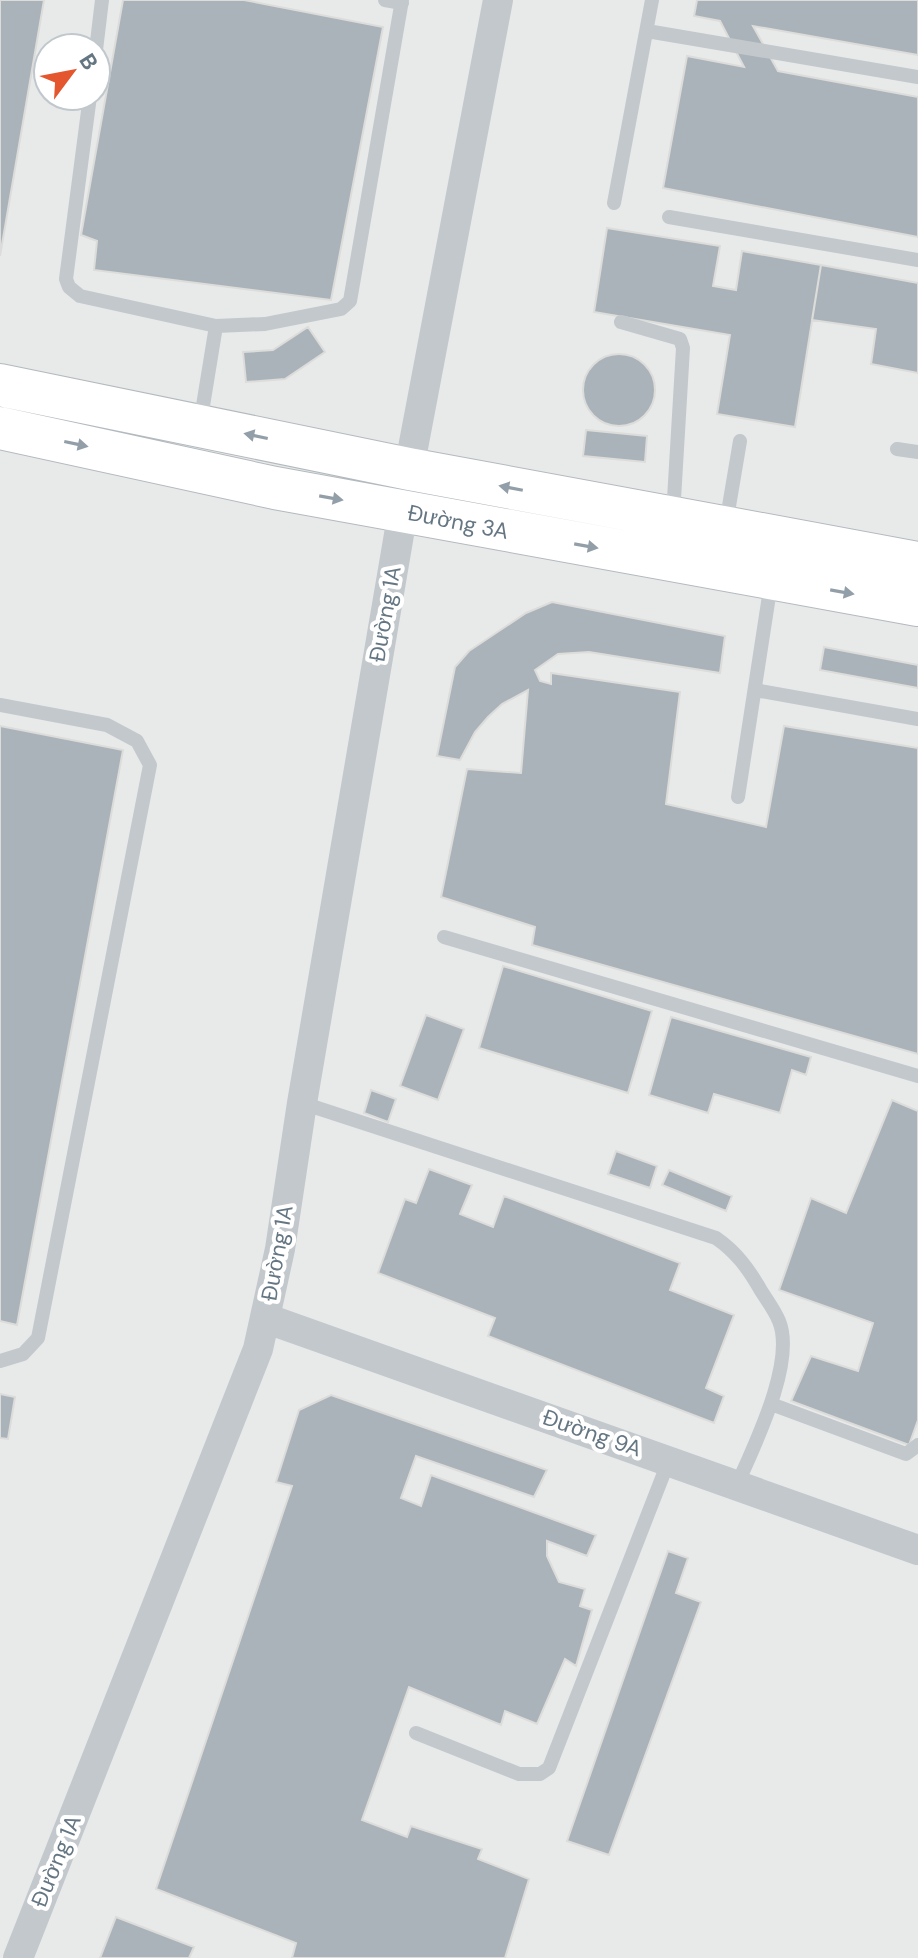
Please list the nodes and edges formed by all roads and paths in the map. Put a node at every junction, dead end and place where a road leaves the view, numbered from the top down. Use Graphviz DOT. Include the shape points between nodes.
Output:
graph roads {
  1 [pos="102,0"];
  2 [pos="385,0"];
  3 [pos="498,0"];
  4 [pos="652,0"];
  5 [pos="402,1"];
  6 [pos="647,31"];
  7 [pos="98,32"];
  8 [pos="918,77"];
  9 [pos="88,112"];
  10 [pos="614,203"];
  11 [pos="669,217"];
  12 [pos="918,260"];
  13 [pos="621,322"];
  14 [pos="216,326"];
  15 [pos="0,385"];
  16 [pos="200,425"];
  17 [pos="0,428"];
  18 [pos="740,441"];
  19 [pos="897,449"];
  20 [pos="918,452"];
  21 [pos="409,469"];
  22 [pos="403,511"];
  23 [pos="673,518"];
  24 [pos="726,527"];
  25 [pos="918,563"];
  26 [pos="772,579"];
  27 [pos="918,605"];
  28 [pos="755,690"];
  29 [pos="0,705"];
  30 [pos="918,719"];
  31 [pos="738,797"];
  32 [pos="444,937"];
  33 [pos="918,1076"];
  34 [pos="302,1103"];
  35 [pos="265,1318"];
  36 [pos="0,1361"];
  37 [pos="771,1404"];
  38 [pos="918,1445"];
  39 [pos="669,1460"];
  40 [pos="737,1485"];
  41 [pos="918,1550"];
  42 [pos="416,1733"];
  43 [pos="18,1958"];
  1 -- 7 [label="lane"];
  2 -- 5 [label="lane"];
  3 -- 21 [label="street"];
  4 -- 6 [label="lane"];
  5 -- 14 [label="lane" via="350,301 341,309 265,324"];
  6 -- 8 [label="lane"];
  6 -- 10 [label="lane"];
  9 -- 14 [label="lane" via="69,287 80,296"];
  11 -- 12 [label="lane"];
  13 -- 23 [label="lane" via="680,339 683,348"];
  14 -- 16 [label="lane"];
  15 -- 16 [label="street, Đường 3A"];
  21 -- 16 [label="street, Đường 3A, one-way"];
  17 -- 22 [label="street, Đường 3A, one-way"];
  18 -- 24 [label="lane"];
  19 -- 20 [label="lane"];
  21 -- 22 [label="street"];
  23 -- 21 [label="street, Đường 3A, one-way"];
  22 -- 26 [label="street, Đường 3A, one-way"];
  22 -- 34 [label="street, Đường 1A"];
  23 -- 24 [label="street, Đường 3A"];
  24 -- 25 [label="street, Đường 3A"];
  26 -- 27 [label="street, Đường 3A, one-way"];
  26 -- 28 [label="lane"];
  28 -- 30 [label="lane"];
  28 -- 31 [label="lane"];
  29 -- 36 [label="lane" via="107,725 137,741 150,765 38,1338 23,1354"];
  32 -- 33 [label="lane"];
  34 -- 35 [label="street, Đường 1A"];
  34 -- 37 [label="lane" via="716,1238 735,1251 780,1322 782,1348"];
  35 -- 39 [label="street, Đường 9A"];
  35 -- 43 [label="street, Đường 1A" via="235,1410"];
  37 -- 38 [label="lane" via="906,1454"];
  37 -- 40 [label="lane"];
  39 -- 40 [label="street, Đường 9A"];
  39 -- 42 [label="lane" via="549,1768 540,1774 519,1774"];
  40 -- 41 [label="street, Đường 9A"];
}
